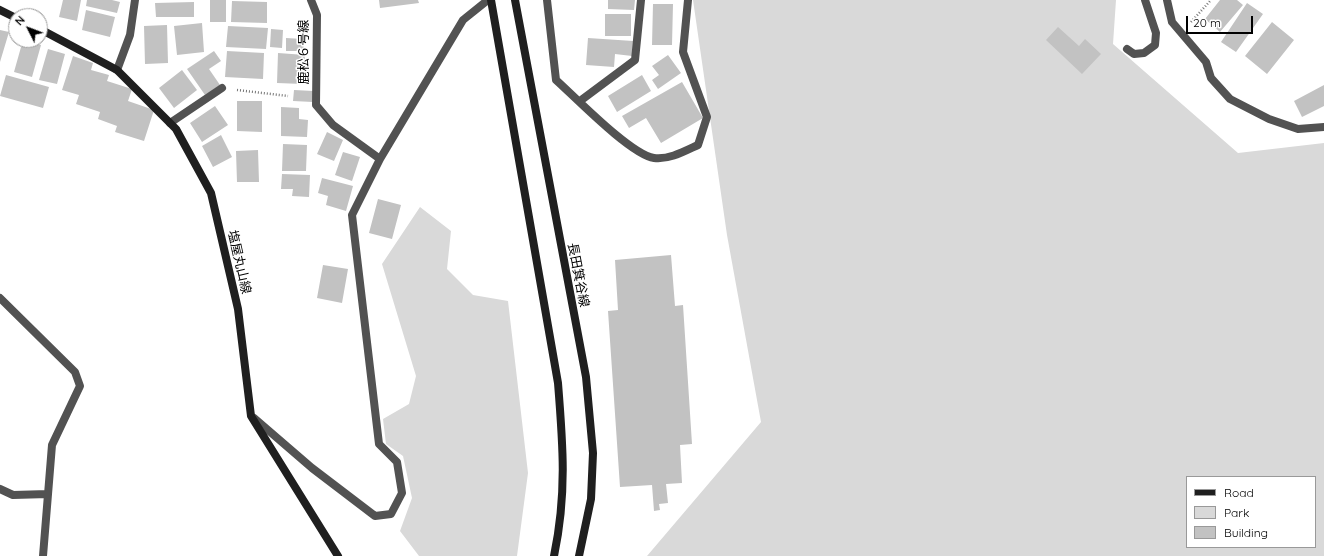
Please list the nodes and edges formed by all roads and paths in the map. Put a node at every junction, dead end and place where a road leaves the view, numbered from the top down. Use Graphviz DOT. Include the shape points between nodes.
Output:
graph roads {
  1 [pos="135,0"];
  2 [pos="311,0"];
  3 [pos="488,0"];
  4 [pos="491,0"];
  5 [pos="515,0"];
  6 [pos="547,0"];
  7 [pos="641,0"];
  8 [pos="688,0"];
  9 [pos="1145,0"];
  10 [pos="1167,0"];
  11 [pos="1212,0"];
  12 [pos="1196,16"];
  13 [pos="48,33"];
  14 [pos="1128,49"];
  15 [pos="116,70"];
  16 [pos="222,88"];
  17 [pos="288,96"];
  18 [pos="580,101"];
  19 [pos="170,123"];
  20 [pos="1324,127"];
  21 [pos="380,158"];
  22 [pos="0,298"];
  23 [pos="251,416"];
  24 [pos="0,489"];
  25 [pos="48,494"];
  26 [pos="43,556"];
  27 [pos="338,556"];
  28 [pos="554,556"];
  29 [pos="579,556"];
  1 -- 15 [label="street" via="130,35"];
  2 -- 21 [label="street, 鹿松６号線" via="317,15 316,105 333,124"];
  3 -- 21 [label="street" via="463,20"];
  4 -- 28 [label="street" via="558,383 564,446 564,484"];
  5 -- 29 [label="street, 長田箕谷線" via="586,377 592,453 590,499"];
  6 -- 18 [label="street" via="556,80"];
  7 -- 18 [label="street" via="635,60"];
  8 -- 18 [label="street" via="683,52 707,117 698,144 680,154 654,158 632,148"];
  9 -- 14 [label="street" via="1156,33 1155,44 1144,53 1134,54"];
  10 -- 20 [label="street" via="1172,22 1206,62 1211,78 1230,99 1268,119 1298,129"];
  11 -- 12 [label="path"];
  13 -- 15 [label="street, 塩屋丸山線"];
  15 -- 19 [label="street, 塩屋丸山線"];
  16 -- 17 [label="path, 鹿松６号線"];
  16 -- 19 [label="street"];
  19 -- 23 [label="street, 塩屋丸山線" via="176,129 211,193 238,309"];
  21 -- 23 [label="street" via="352,215 379,444 397,462 402,494 391,514 375,516 312,468"];
  22 -- 25 [label="street" via="75,372 80,386 52,445"];
  23 -- 27 [label="street, 塩屋丸山線"];
  24 -- 25 [label="street" via="13,495"];
  25 -- 26 [label="street"];
}
